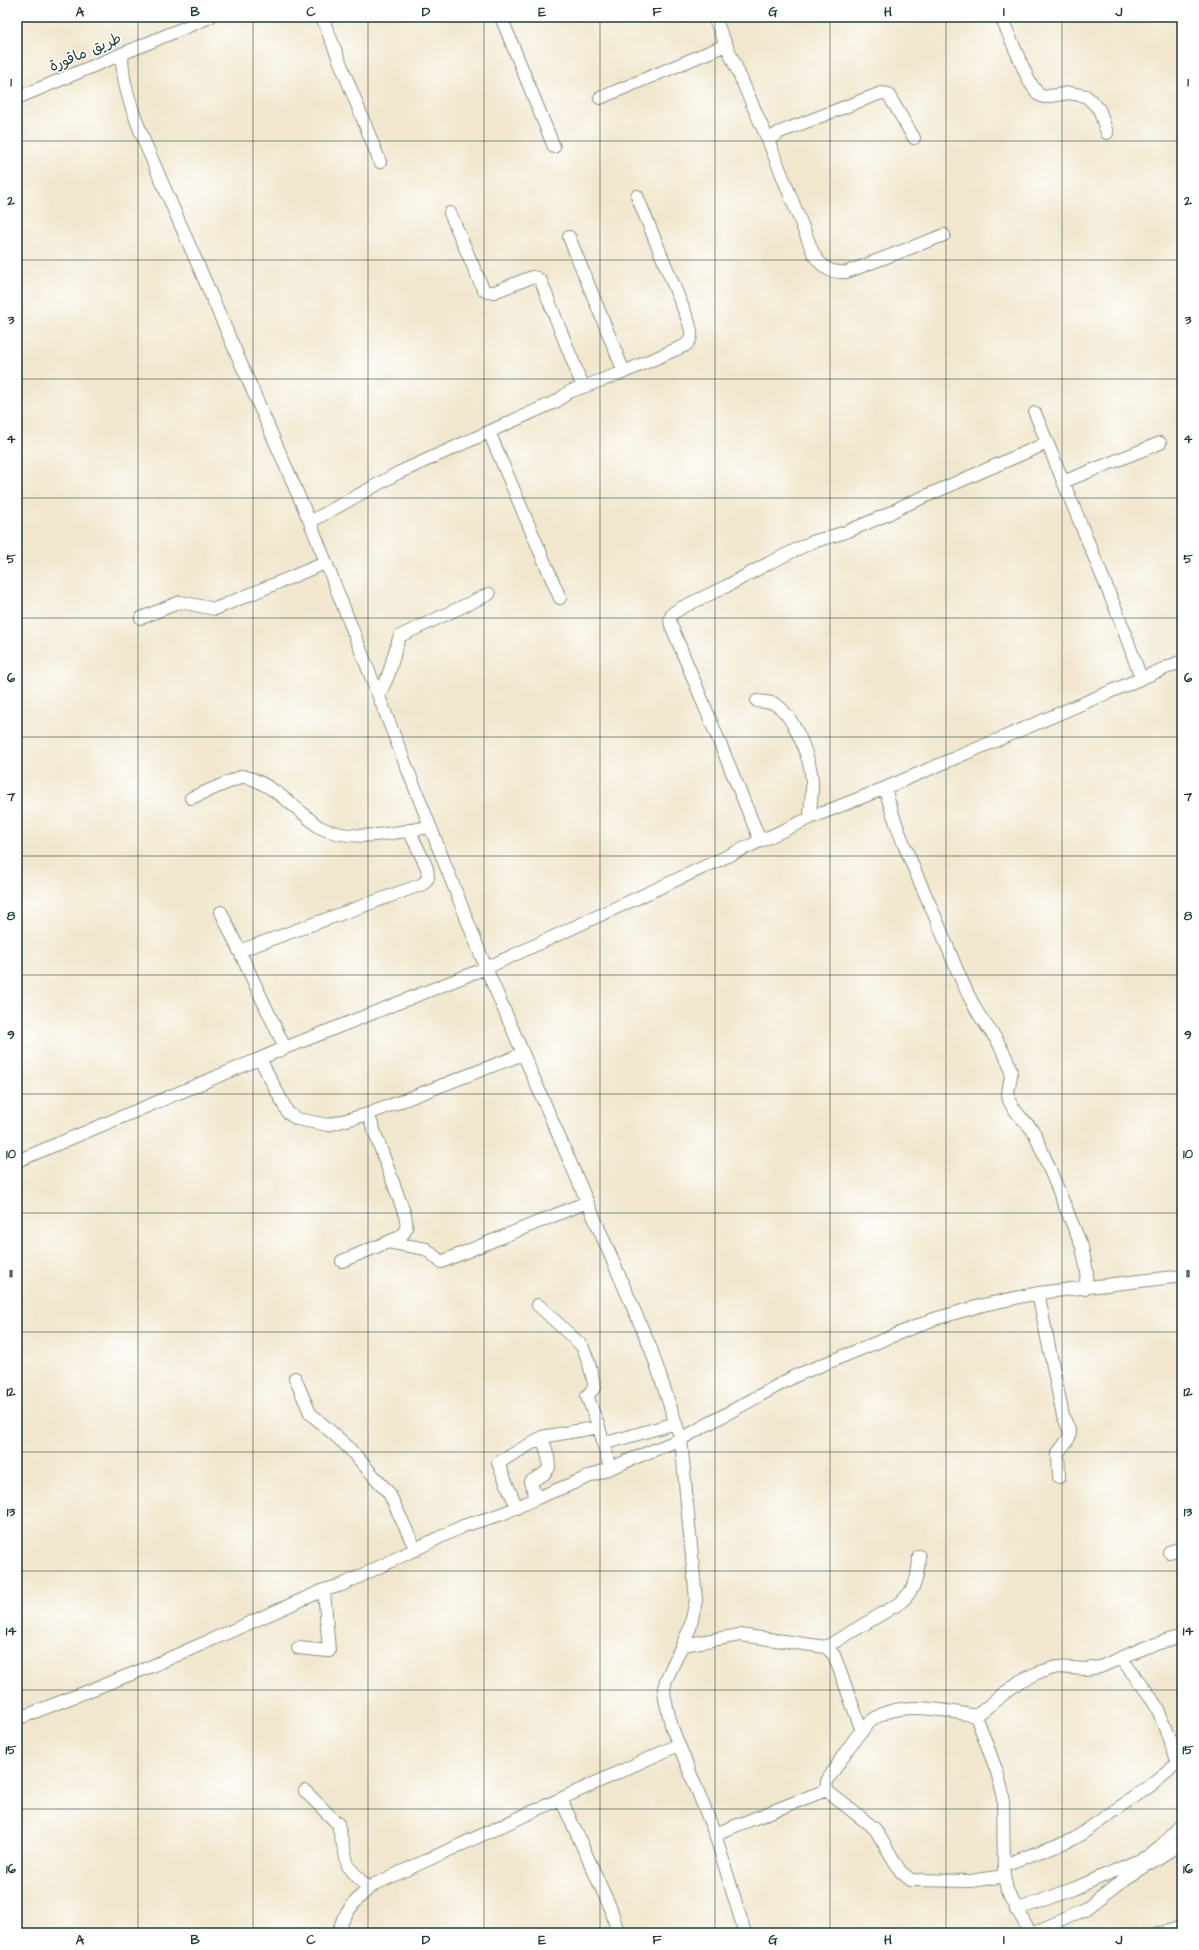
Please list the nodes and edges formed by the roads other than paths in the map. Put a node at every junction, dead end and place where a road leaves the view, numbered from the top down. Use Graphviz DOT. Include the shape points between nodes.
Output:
graph roads {
  1 [pos="210,17"];
  2 [pos="322,17"];
  3 [pos="501,17"];
  4 [pos="714,17"];
  5 [pos="1001,17"];
  6 [pos="726,44"];
  7 [pos="122,54"];
  8 [pos="17,98"];
  9 [pos="600,98"];
  10 [pos="1107,133"];
  11 [pos="914,138"];
  12 [pos="768,140"];
  13 [pos="554,147"];
  14 [pos="380,162"];
  15 [pos="637,196"];
  16 [pos="450,213"];
  17 [pos="944,235"];
  18 [pos="570,237"];
  19 [pos="624,372"];
  20 [pos="583,387"];
  21 [pos="1035,412"];
  22 [pos="489,432"];
  23 [pos="1047,443"];
  24 [pos="1160,443"];
  25 [pos="1063,482"];
  26 [pos="310,522"];
  27 [pos="325,563"];
  28 [pos="489,594"];
  29 [pos="560,598"];
  30 [pos="141,618"];
  31 [pos="1182,662"];
  32 [pos="1141,678"];
  33 [pos="378,695"];
  34 [pos="757,701"];
  35 [pos="885,788"];
  36 [pos="191,798"];
  37 [pos="810,818"];
  38 [pos="428,827"];
  39 [pos="409,830"];
  40 [pos="760,840"];
  41 [pos="221,912"];
  42 [pos="239,951"];
  43 [pos="486,968"];
  44 [pos="285,1048"];
  45 [pos="523,1054"];
  46 [pos="260,1059"];
  47 [pos="368,1114"];
  48 [pos="17,1161"];
  49 [pos="588,1202"];
  50 [pos="388,1242"];
  51 [pos="342,1261"];
  52 [pos="1182,1276"];
  53 [pos="1085,1288"];
  54 [pos="1038,1293"];
  55 [pos="538,1306"];
  56 [pos="295,1378"];
  57 [pos="676,1423"];
  58 [pos="599,1428"];
  59 [pos="542,1437"];
  60 [pos="681,1439"];
  61 [pos="603,1444"];
  62 [pos="610,1468"];
  63 [pos="1058,1477"];
  64 [pos="537,1498"];
  65 [pos="517,1508"];
  66 [pos="1182,1548"];
  67 [pos="416,1550"];
  68 [pos="1169,1552"];
  69 [pos="919,1556"];
  70 [pos="324,1590"];
  71 [pos="1182,1636"];
  72 [pos="683,1645"];
  73 [pos="826,1647"];
  74 [pos="298,1648"];
  75 [pos="1121,1658"];
  76 [pos="976,1716"];
  77 [pos="17,1719"];
  78 [pos="862,1731"];
  79 [pos="678,1745"];
  80 [pos="1180,1762"];
  81 [pos="826,1790"];
  82 [pos="305,1791"];
  83 [pos="561,1799"];
  84 [pos="1182,1824"];
  85 [pos="715,1834"];
  86 [pos="1182,1843"];
  87 [pos="1004,1870"];
  88 [pos="368,1889"];
  89 [pos="1016,1910"];
  90 [pos="1182,1926"];
  91 [pos="338,1933"];
  92 [pos="618,1933"];
  93 [pos="744,1933"];
  94 [pos="1030,1933"];
  95 [pos="1034,1933"];
  96 [pos="1158,1933"];
  1 -- 7 [label="street, طريق ماقورة"];
  2 -- 14 [label="street"];
  3 -- 13 [label="street"];
  4 -- 6 [label="street"];
  5 -- 10 [label="street" via="1029,81 1040,95 1044,97 1069,93 1086,96 1099,109"];
  6 -- 9 [label="street"];
  6 -- 12 [label="street"];
  7 -- 8 [label="street, طريق ماقورة"];
  7 -- 26 [label="street" via="126,93 144,141"];
  11 -- 12 [label="street" via="888,94 881,93 780,132"];
  12 -- 17 [label="street" via="814,255 821,265 829,270 835,273 847,272"];
  15 -- 19 [label="street" via="692,333 691,340 686,344"];
  16 -- 20 [label="street" via="486,292 494,292 532,277 541,281"];
  18 -- 19 [label="street"];
  19 -- 20 [label="street"];
  20 -- 22 [label="street"];
  21 -- 23 [label="street"];
  22 -- 26 [label="street" via="398,473"];
  22 -- 29 [label="street"];
  23 -- 25 [label="street"];
  23 -- 40 [label="street" via="846,532 812,542 673,613 670,618 671,625"];
  24 -- 25 [label="street"];
  25 -- 32 [label="street" via="1119,617"];
  26 -- 27 [label="street"];
  27 -- 30 [label="street" via="215,610 180,602"];
  27 -- 33 [label="street"];
  28 -- 33 [label="street" via="400,636 393,654 387,684"];
  31 -- 32 [label="street"];
  32 -- 35 [label="street"];
  33 -- 38 [label="street"];
  34 -- 37 [label="street" via="774,704 792,723 800,739 811,775"];
  35 -- 37 [label="street"];
  35 -- 53 [label="street" via="907,852 966,991 1010,1066 1012,1075 1008,1084 1009,1099 1035,1134 1067,1211 1085,1259"];
  36 -- 39 [label="street" via="243,776 268,786 328,832 353,836"];
  37 -- 40 [label="street"];
  38 -- 39 [label="street"];
  38 -- 43 [label="street"];
  39 -- 42 [label="street" via="427,868 428,878 423,884"];
  40 -- 43 [label="street"];
  41 -- 42 [label="street"];
  42 -- 44 [label="street"];
  43 -- 44 [label="street"];
  43 -- 45 [label="street"];
  44 -- 46 [label="street"];
  45 -- 47 [label="street"];
  45 -- 49 [label="street"];
  46 -- 47 [label="street" via="288,1113 297,1119 328,1125"];
  46 -- 48 [label="street"];
  47 -- 50 [label="street" via="408,1226 400,1237"];
  49 -- 50 [label="street" via="441,1262 426,1249"];
  49 -- 57 [label="street" via="651,1349"];
  50 -- 51 [label="street"];
  52 -- 53 [label="street"];
  53 -- 54 [label="street"];
  54 -- 60 [label="street" via="928,1321 795,1376"];
  54 -- 63 [label="street" via="1063,1416 1070,1434 1068,1442 1058,1453"];
  55 -- 58 [label="street" via="582,1346 595,1387 587,1396"];
  56 -- 67 [label="street" via="310,1413 346,1446 390,1493"];
  57 -- 60 [label="street"];
  57 -- 61 [label="street"];
  58 -- 59 [label="street"];
  58 -- 61 [label="street"];
  59 -- 64 [label="street" via="549,1468 530,1482"];
  59 -- 65 [label="street" via="498,1463"];
  60 -- 62 [label="street"];
  60 -- 72 [label="street" via="696,1600 690,1628"];
  61 -- 62 [label="street"];
  62 -- 64 [label="street"];
  64 -- 65 [label="street"];
  65 -- 67 [label="street" via="463,1526"];
  66 -- 68 [label="street"];
  67 -- 70 [label="street" via="342,1585"];
  69 -- 73 [label="street" via="916,1582 910,1594 900,1603"];
  70 -- 74 [label="street" via="329,1651"];
  70 -- 77 [label="street" via="152,1666"];
  71 -- 75 [label="street"];
  72 -- 73 [label="street" via="740,1635"];
  72 -- 79 [label="street" via="664,1689 668,1714"];
  73 -- 78 [label="street" via="834,1655"];
  75 -- 76 [label="street" via="1094,1668 1057,1667 1037,1673 1020,1681"];
  75 -- 80 [label="street" via="1150,1696"];
  76 -- 78 [label="street" via="920,1708 894,1709 868,1723"];
  76 -- 87 [label="street" via="1003,1794"];
  78 -- 81 [label="street" via="827,1781"];
  79 -- 83 [label="street"];
  79 -- 85 [label="street"];
  80 -- 87 [label="street" via="1074,1839"];
  81 -- 85 [label="street"];
  81 -- 87 [label="street" via="875,1829 901,1872 911,1880 971,1881"];
  82 -- 88 [label="street" via="338,1824 348,1866"];
  83 -- 88 [label="street"];
  83 -- 92 [label="street" via="611,1909"];
  84 -- 89 [label="street" via="1151,1855 1073,1889"];
  85 -- 93 [label="street"];
  86 -- 95 [label="street" via="1122,1881 1086,1909"];
  87 -- 89 [label="street" via="1007,1890"];
  88 -- 91 [label="street" via="348,1909"];
  89 -- 94 [label="street"];
  90 -- 96 [label="street"];
}
